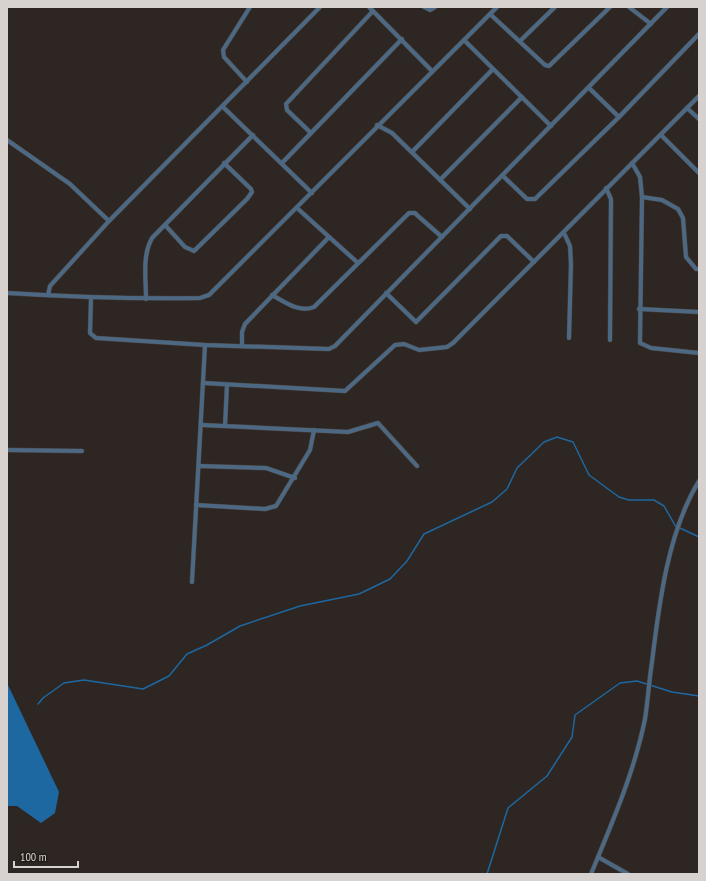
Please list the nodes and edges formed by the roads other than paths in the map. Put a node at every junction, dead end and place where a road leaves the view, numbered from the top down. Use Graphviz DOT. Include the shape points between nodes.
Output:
graph roads {
  1 [pos="250,7"];
  2 [pos="369,7"];
  3 [pos="424,7"];
  4 [pos="435,7"];
  5 [pos="497,7"];
  6 [pos="554,7"];
  7 [pos="610,7"];
  8 [pos="629,7"];
  9 [pos="667,7"];
  10 [pos="318,8"];
  11 [pos="373,11"];
  12 [pos="490,14"];
  13 [pos="651,24"];
  14 [pos="699,34"];
  15 [pos="402,39"];
  16 [pos="465,41"];
  17 [pos="520,41"];
  18 [pos="493,69"];
  19 [pos="432,71"];
  20 [pos="247,82"];
  21 [pos="589,88"];
  22 [pos="699,96"];
  23 [pos="522,97"];
  24 [pos="223,107"];
  25 [pos="687,108"];
  26 [pos="619,117"];
  27 [pos="699,120"];
  28 [pos="377,126"];
  29 [pos="551,126"];
  30 [pos="311,133"];
  31 [pos="253,135"];
  32 [pos="661,135"];
  33 [pos="7,140"];
  34 [pos="412,152"];
  35 [pos="224,163"];
  36 [pos="282,163"];
  37 [pos="632,163"];
  38 [pos="699,173"];
  39 [pos="502,176"];
  40 [pos="440,180"];
  41 [pos="606,188"];
  42 [pos="312,193"];
  43 [pos="642,197"];
  44 [pos="297,208"];
  45 [pos="470,209"];
  46 [pos="109,221"];
  47 [pos="165,225"];
  48 [pos="564,233"];
  49 [pos="329,237"];
  50 [pos="442,237"];
  51 [pos="534,262"];
  52 [pos="358,263"];
  53 [pos="699,269"];
  54 [pos="7,293"];
  55 [pos="386,293"];
  56 [pos="48,295"];
  57 [pos="272,295"];
  58 [pos="91,298"];
  59 [pos="146,299"];
  60 [pos="639,310"];
  61 [pos="699,312"];
  62 [pos="569,338"];
  63 [pos="610,340"];
  64 [pos="205,345"];
  65 [pos="242,345"];
  66 [pos="699,353"];
  67 [pos="204,383"];
  68 [pos="227,385"];
  69 [pos="202,425"];
  70 [pos="225,426"];
  71 [pos="314,430"];
  72 [pos="7,450"];
  73 [pos="82,451"];
  74 [pos="199,466"];
  75 [pos="417,466"];
  76 [pos="295,478"];
  77 [pos="699,481"];
  78 [pos="196,505"];
  79 [pos="192,582"];
  80 [pos="598,857"];
  81 [pos="591,874"];
  82 [pos="628,874"];
  1 -- 20 [label="street" via="223,50 224,58"];
  2 -- 11 [label="street"];
  3 -- 4 [label="street" via="430,10"];
  5 -- 12 [label="street"];
  6 -- 17 [label="street"];
  7 -- 17 [label="street" via="549,66"];
  8 -- 13 [label="street"];
  9 -- 13 [label="street"];
  10 -- 20 [label="street"];
  11 -- 15 [label="street"];
  11 -- 30 [label="street" via="286,104 287,110"];
  12 -- 16 [label="street"];
  12 -- 17 [label="street"];
  13 -- 21 [label="street"];
  14 -- 26 [label="street"];
  15 -- 19 [label="street"];
  15 -- 30 [label="street"];
  16 -- 18 [label="street"];
  16 -- 19 [label="street"];
  18 -- 23 [label="street"];
  18 -- 34 [label="street"];
  19 -- 28 [label="street"];
  20 -- 24 [label="street"];
  21 -- 26 [label="street"];
  21 -- 29 [label="street"];
  22 -- 25 [label="street"];
  23 -- 29 [label="street"];
  23 -- 40 [label="street"];
  24 -- 31 [label="street"];
  24 -- 46 [label="street"];
  25 -- 27 [label="street"];
  25 -- 32 [label="street"];
  26 -- 39 [label="street" via="535,199 527,199"];
  28 -- 34 [label="street" via="392,133"];
  28 -- 42 [label="street"];
  29 -- 39 [label="street"];
  30 -- 36 [label="street"];
  31 -- 35 [label="street"];
  31 -- 36 [label="street"];
  32 -- 37 [label="street"];
  32 -- 38 [label="street"];
  33 -- 46 [label="street" via="70,184"];
  34 -- 40 [label="street"];
  35 -- 47 [label="street"];
  35 -- 47 [label="street" via="251,189 248,199 194,251 185,247"];
  36 -- 42 [label="street"];
  37 -- 41 [label="street"];
  37 -- 43 [label="street" via="640,177"];
  39 -- 45 [label="street"];
  40 -- 45 [label="street"];
  41 -- 48 [label="street"];
  41 -- 63 [label="street" via="611,199"];
  42 -- 44 [label="street"];
  43 -- 53 [label="street" via="662,200 678,209 683,218 686,257 696,269"];
  43 -- 60 [label="street"];
  44 -- 49 [label="street"];
  44 -- 59 [label="street" via="208,295 200,298"];
  45 -- 50 [label="street"];
  46 -- 56 [label="street" via="50,286"];
  47 -- 59 [label="street" via="152,238 147,249"];
  48 -- 51 [label="street"];
  48 -- 62 [label="street" via="570,246 572,264"];
  49 -- 52 [label="street"];
  49 -- 57 [label="street"];
  50 -- 52 [label="street" via="415,213 409,213"];
  50 -- 55 [label="street"];
  51 -- 55 [label="street" via="507,236 501,236 416,322"];
  51 -- 68 [label="street" via="447,347 419,350 404,344 395,345 344,391"];
  52 -- 57 [label="street" via="309,309 293,307"];
  54 -- 56 [label="street"];
  55 -- 65 [label="street" via="336,346 329,349"];
  56 -- 58 [label="street"];
  57 -- 65 [label="street" via="244,326"];
  58 -- 59 [label="street"];
  58 -- 64 [label="street" via="90,333 94,338"];
  60 -- 61 [label="street"];
  60 -- 66 [label="street" via="640,344 651,348"];
  64 -- 65 [label="street"];
  64 -- 67 [label="street"];
  67 -- 68 [label="street"];
  67 -- 69 [label="street"];
  68 -- 70 [label="street"];
  69 -- 70 [label="street"];
  69 -- 74 [label="street"];
  70 -- 71 [label="street"];
  71 -- 75 [label="street" via="348,432 378,423"];
  71 -- 76 [label="street" via="310,450"];
  72 -- 73 [label="street"];
  74 -- 76 [label="street" via="269,468"];
  74 -- 78 [label="street"];
  76 -- 78 [label="street" via="280,502 271,508"];
  77 -- 80 [label="street" via="684,510 674,544 657,619 650,690 634,765"];
  78 -- 79 [label="street"];
  80 -- 81 [label="street"];
  80 -- 82 [label="street"];
}
